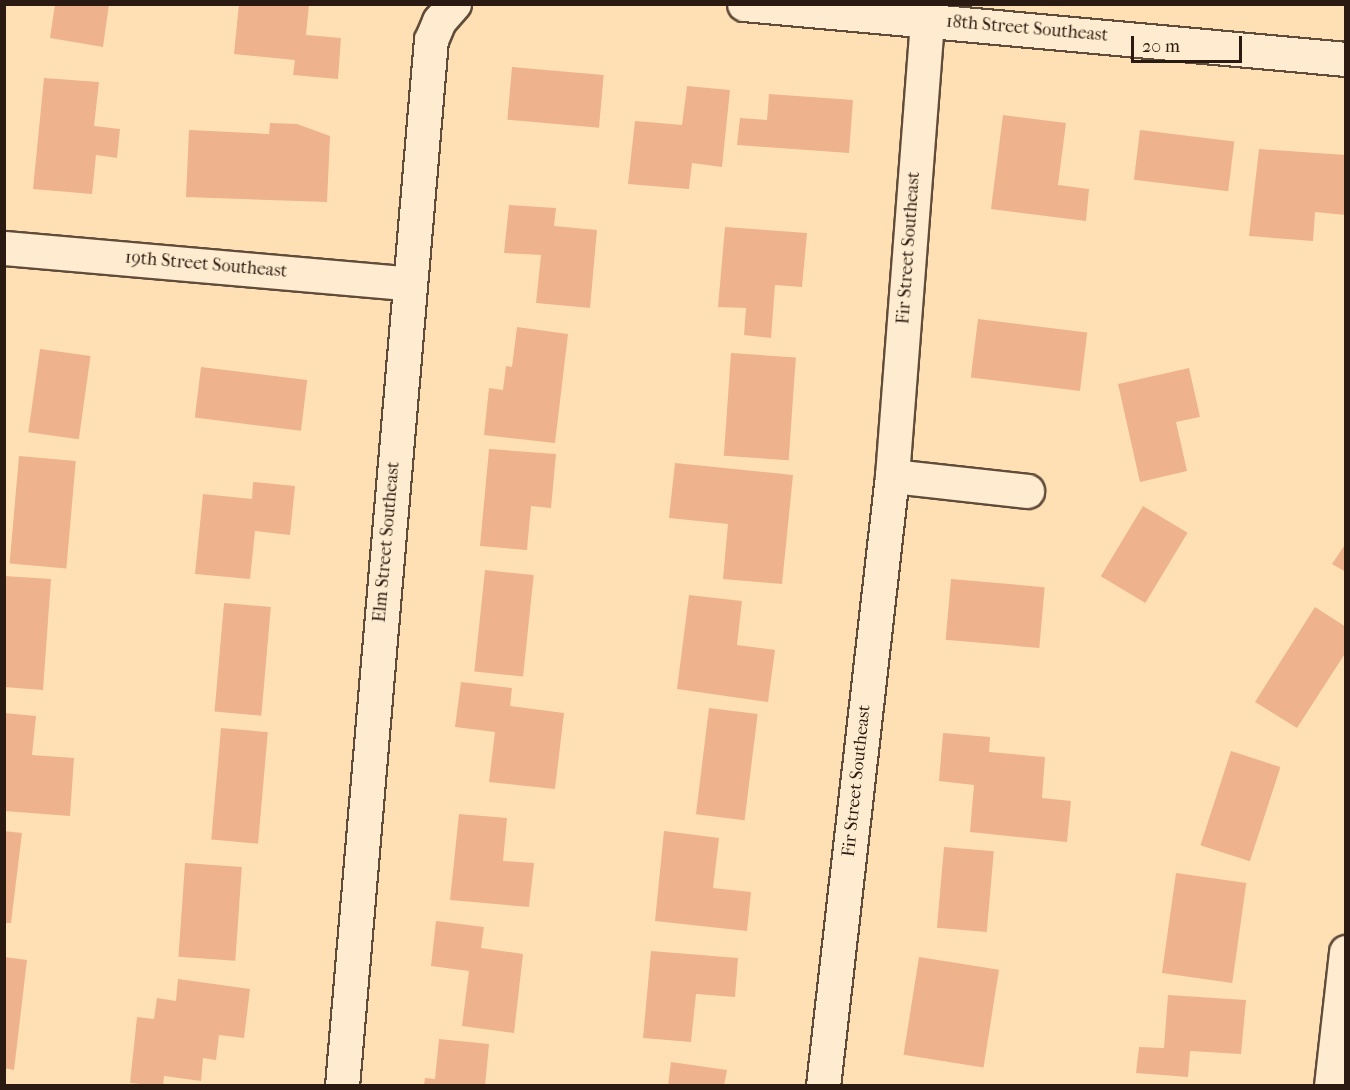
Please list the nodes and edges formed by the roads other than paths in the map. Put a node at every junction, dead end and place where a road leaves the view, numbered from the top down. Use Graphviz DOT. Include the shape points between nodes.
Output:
graph roads {
  1 [pos="744,4"];
  2 [pos="454,5"];
  3 [pos="927,19"];
  4 [pos="1346,59"];
  5 [pos="4,248"];
  6 [pos="408,283"];
  7 [pos="892,476"];
  8 [pos="1028,491"];
  9 [pos="1346,952"];
  10 [pos="342,1086"];
  11 [pos="823,1086"];
  12 [pos="1331,1086"];
  1 -- 3 [label="street, 18th Street Southeast"];
  2 -- 6 [label="street, Elm Street Southeast" via="439,21 431,40"];
  3 -- 4 [label="street, 18th Street Southeast"];
  3 -- 7 [label="street, Fir Street Southeast"];
  5 -- 6 [label="street, 19th Street Southeast"];
  6 -- 10 [label="street, Elm Street Southeast"];
  7 -- 8 [label="street"];
  7 -- 11 [label="street, Fir Street Southeast"];
  9 -- 12 [label="street"];
}
